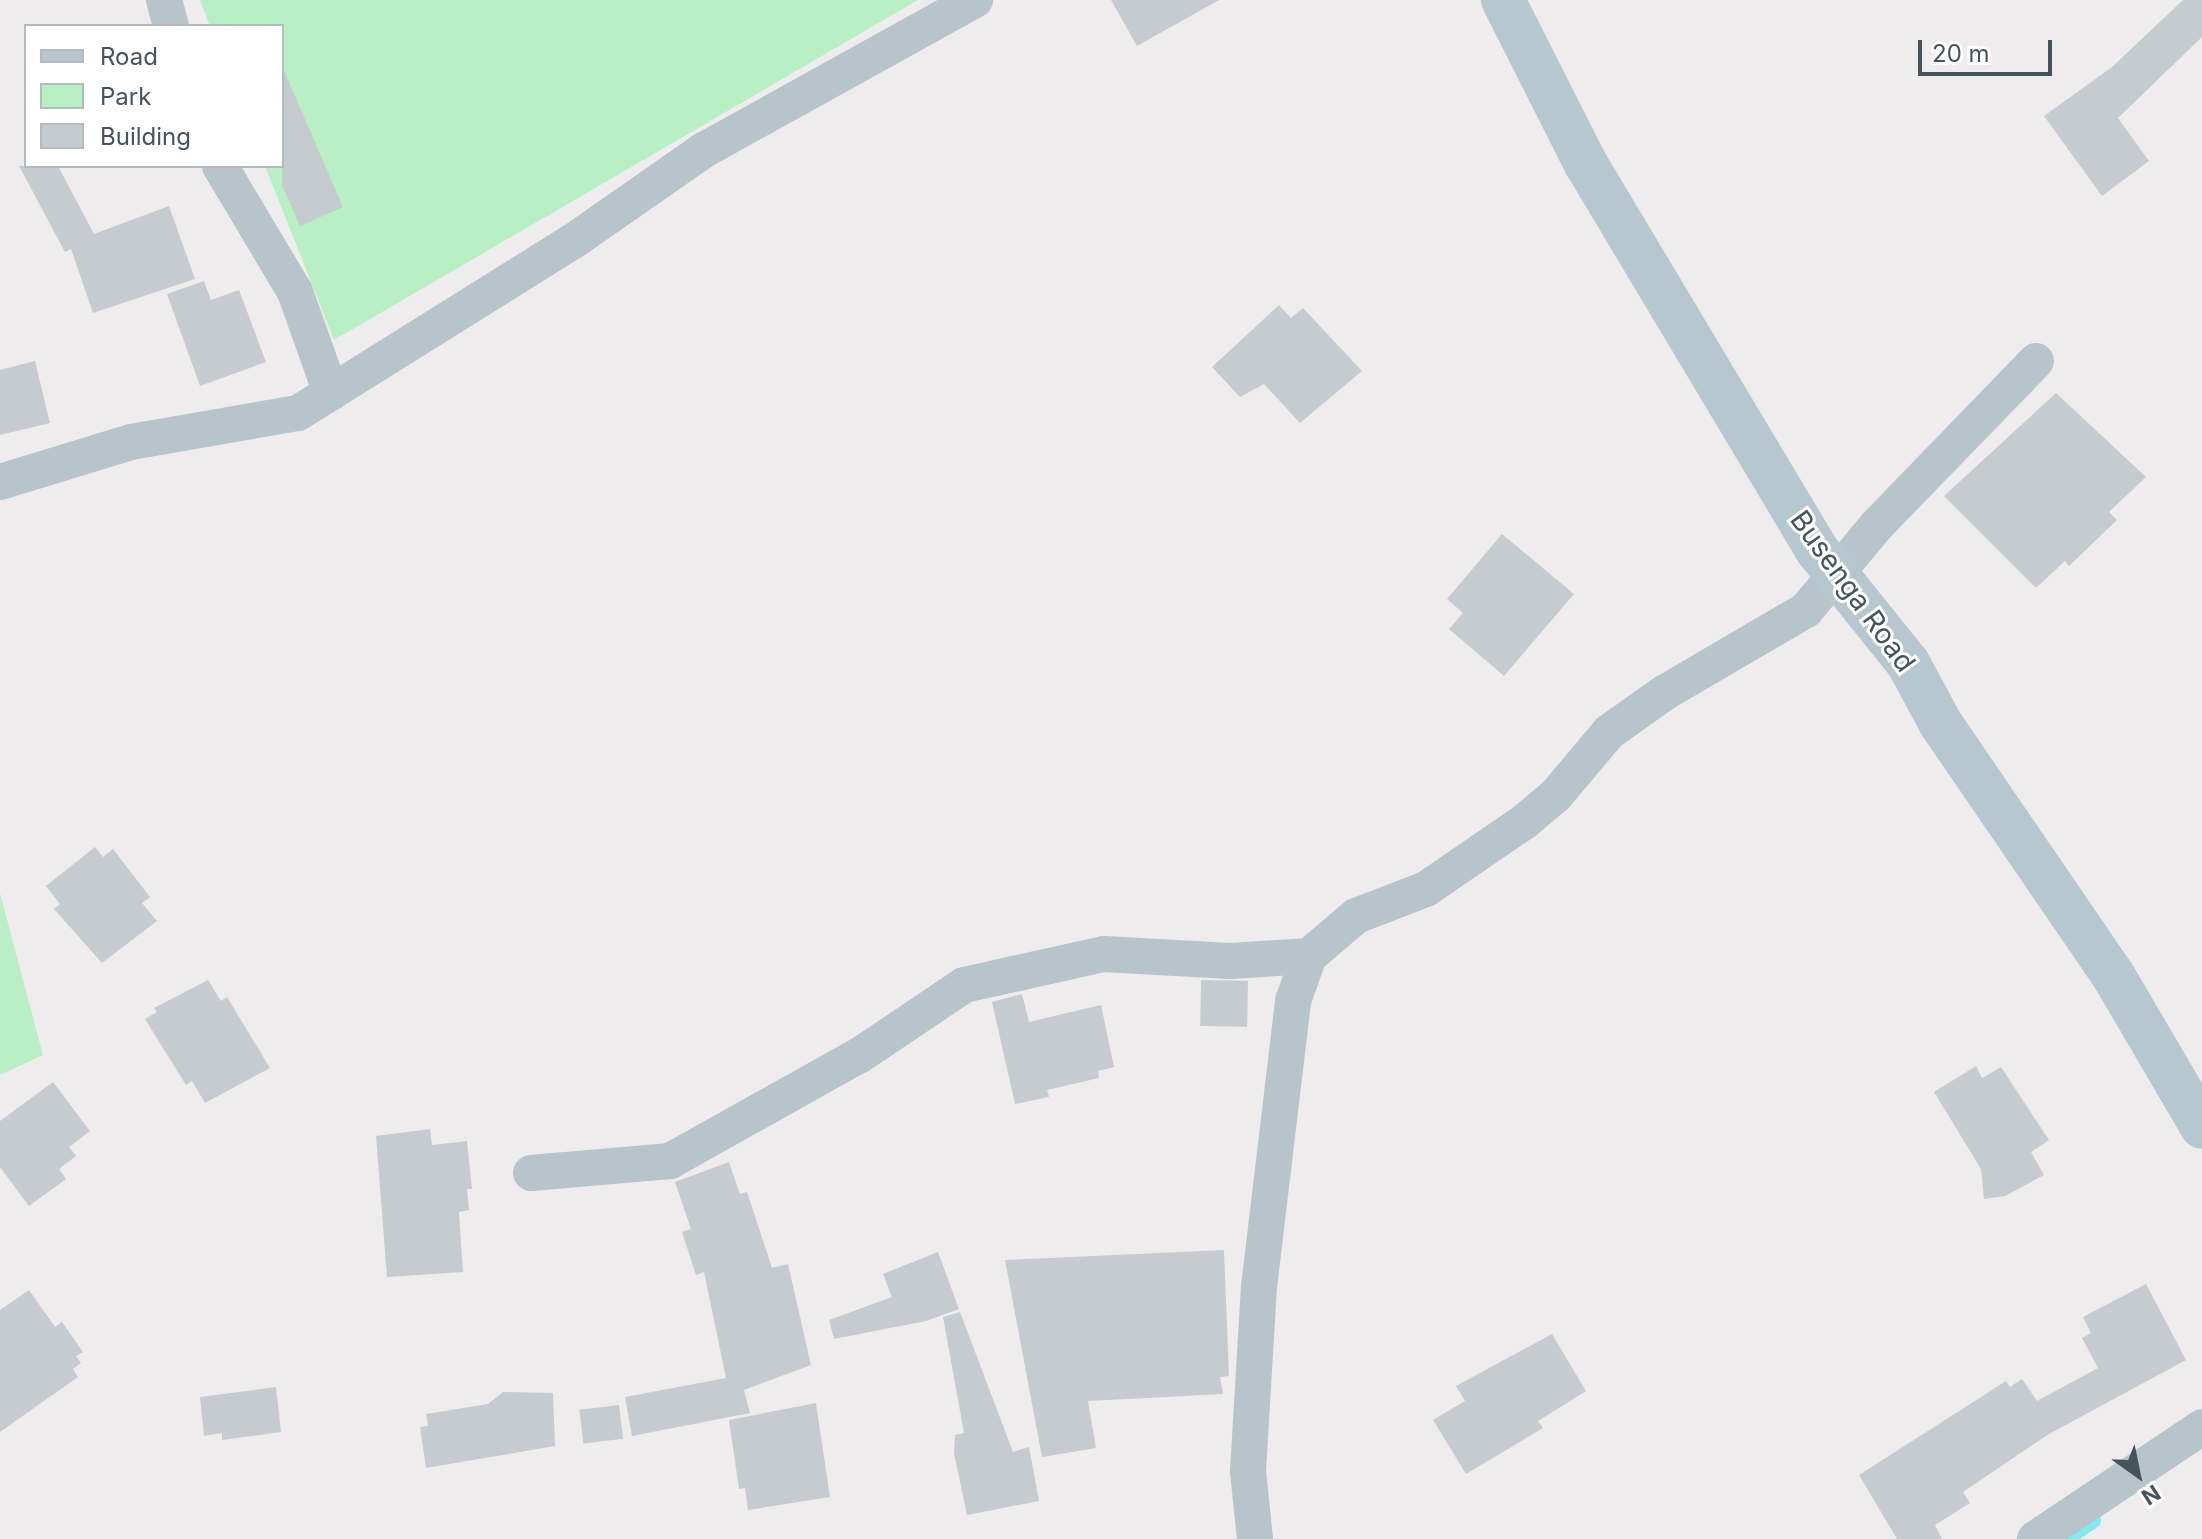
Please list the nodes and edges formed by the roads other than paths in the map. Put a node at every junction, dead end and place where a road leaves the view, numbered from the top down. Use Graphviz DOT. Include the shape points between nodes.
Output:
graph roads {
  1 [pos="164,0"];
  2 [pos="975,0"];
  3 [pos="1503,0"];
  4 [pos="170,24"];
  5 [pos="221,168"];
  6 [pos="2036,361"];
  7 [pos="331,393"];
  8 [pos="0,482"];
  9 [pos="1837,571"];
  10 [pos="1309,956"];
  11 [pos="2202,1127"];
  12 [pos="531,1173"];
  13 [pos="2202,1427"];
  14 [pos="1255,1539"];
  15 [pos="2035,1539"];
  1 -- 4 [label="street"];
  2 -- 7 [label="street" via="704,150 572,242"];
  3 -- 9 [label="street, Busenga Road" via="1586,164 1817,550"];
  5 -- 7 [label="street" via="295,292"];
  6 -- 9 [label="street"];
  7 -- 8 [label="street" via="298,413 131,442"];
  9 -- 10 [label="street" via="1806,610 1664,693 1609,732 1556,795 1524,822 1426,889 1356,916"];
  9 -- 11 [label="street, Busenga Road" via="1908,663 1941,724 2113,975"];
  10 -- 12 [label="street" via="1230,961 1104,954 964,985 860,1055 670,1161"];
  10 -- 14 [label="street" via="1293,1001 1253,1349 1248,1471"];
  13 -- 15 [label="street"];
}
